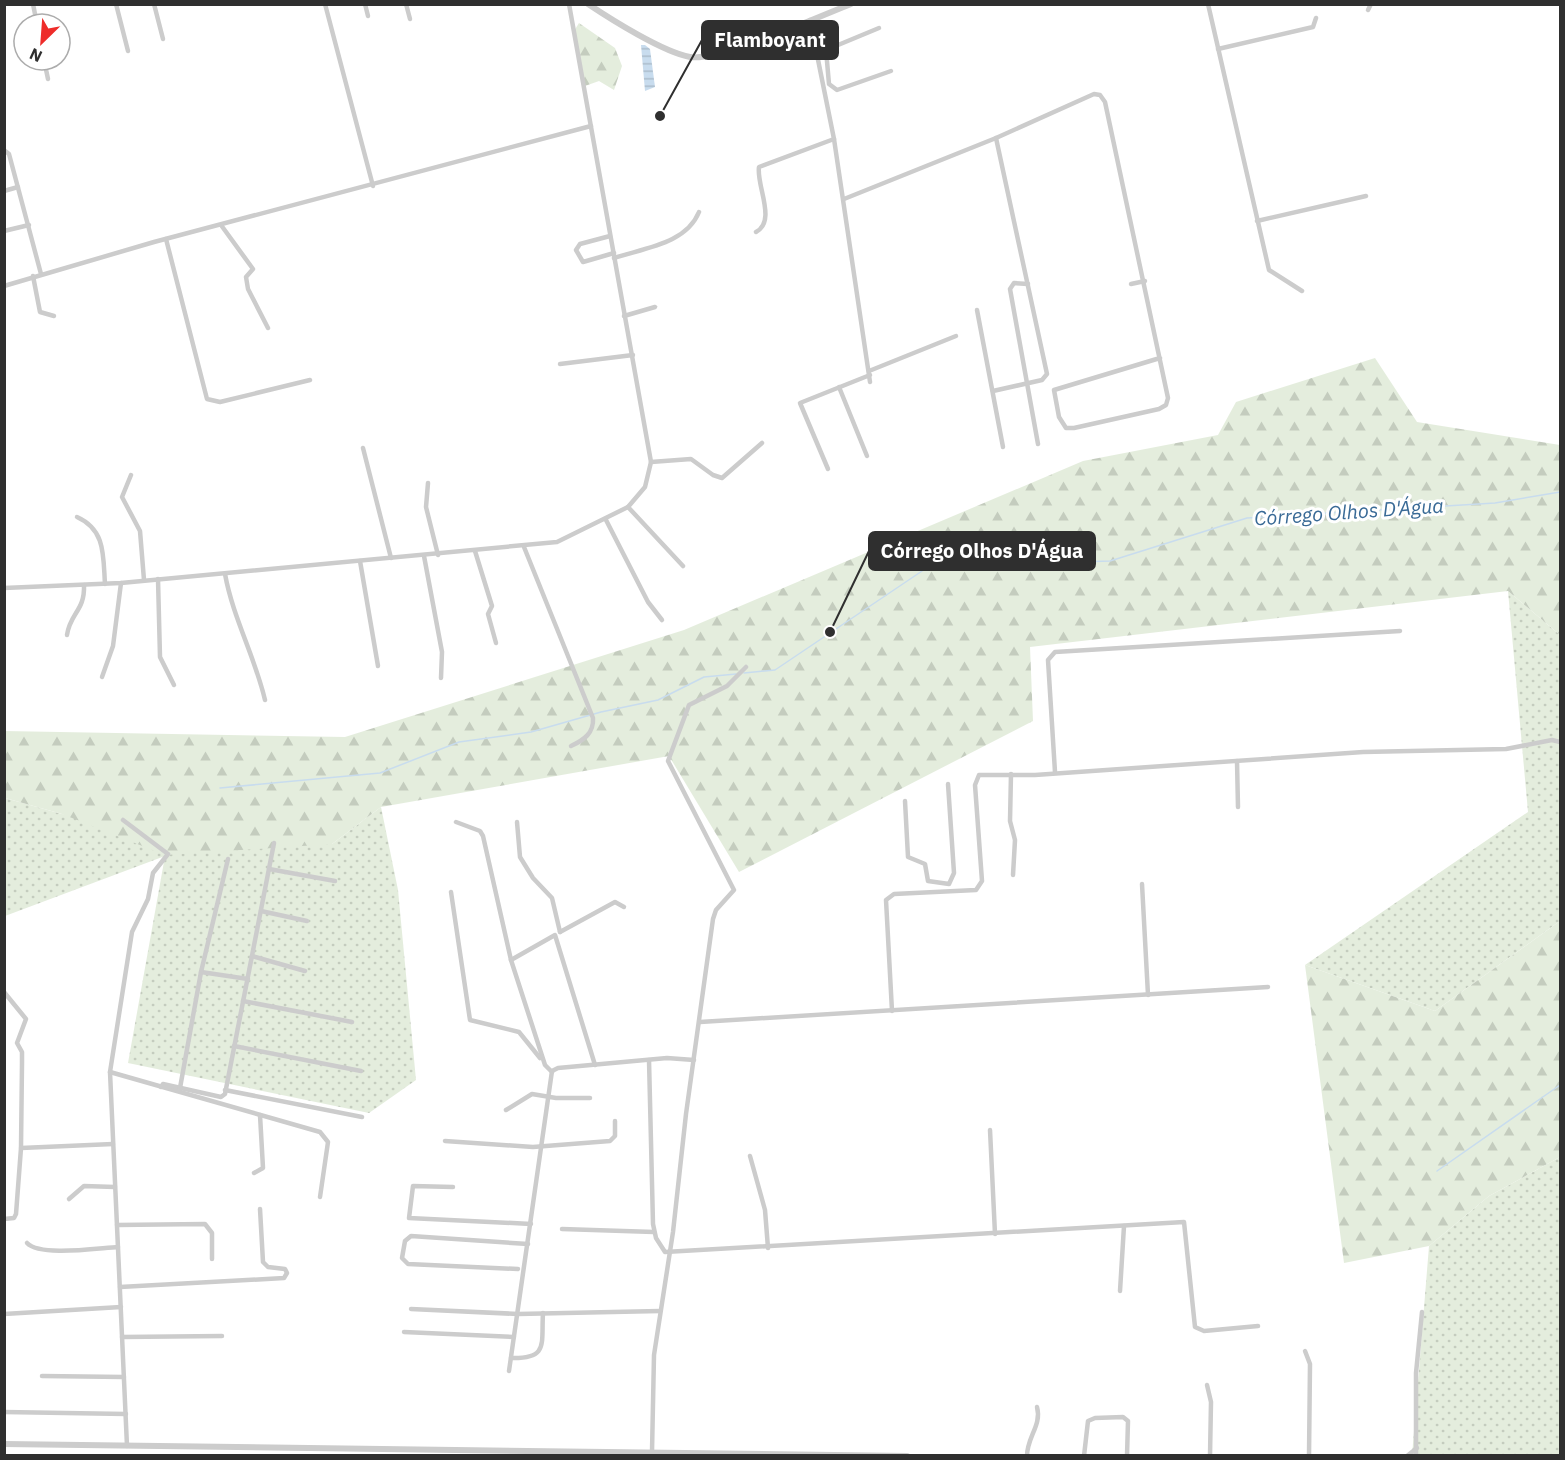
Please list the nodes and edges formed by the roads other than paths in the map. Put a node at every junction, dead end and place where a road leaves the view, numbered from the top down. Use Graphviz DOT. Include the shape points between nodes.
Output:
graph roads {
  1 [pos="116,4"];
  2 [pos="154,4"];
  3 [pos="325,4"];
  4 [pos="365,4"];
  5 [pos="406,4"];
  6 [pos="569,4"];
  7 [pos="588,4"];
  8 [pos="851,4"];
  9 [pos="1208,4"];
  10 [pos="1371,4"];
  11 [pos="1368,10"];
  12 [pos="368,16"];
  13 [pos="1316,18"];
  14 [pos="410,19"];
  15 [pos="810,20"];
  16 [pos="879,28"];
  17 [pos="163,39"];
  18 [pos="1218,49"];
  19 [pos="128,51"];
  20 [pos="891,70"];
  21 [pos="827,71"];
  22 [pos="47,72"];
  23 [pos="820,72"];
  24 [pos="48,79"];
  25 [pos="591,126"];
  26 [pos="996,138"];
  27 [pos="834,139"];
  28 [pos="4,150"];
  29 [pos="373,186"];
  30 [pos="18,187"];
  31 [pos="4,190"];
  32 [pos="1366,196"];
  33 [pos="844,199"];
  34 [pos="699,212"];
  35 [pos="1257,221"];
  36 [pos="28,225"];
  37 [pos="221,225"];
  38 [pos="4,231"];
  39 [pos="756,232"];
  40 [pos="610,236"];
  41 [pos="166,239"];
  42 [pos="614,256"];
  43 [pos="41,274"];
  44 [pos="33,276"];
  45 [pos="1145,281"];
  46 [pos="1028,284"];
  47 [pos="1131,284"];
  48 [pos="4,286"];
  49 [pos="1302,291"];
  50 [pos="655,308"];
  51 [pos="977,310"];
  52 [pos="54,316"];
  53 [pos="624,316"];
  54 [pos="268,328"];
  55 [pos="956,336"];
  56 [pos="633,355"];
  57 [pos="1160,358"];
  58 [pos="560,364"];
  59 [pos="869,373"];
  60 [pos="310,380"];
  61 [pos="870,382"];
  62 [pos="1027,383"];
  63 [pos="839,387"];
  64 [pos="993,391"];
  65 [pos="762,443"];
  66 [pos="1038,444"];
  67 [pos="1003,447"];
  68 [pos="363,448"];
  69 [pos="867,456"];
  70 [pos="651,462"];
  71 [pos="828,469"];
  72 [pos="131,476"];
  73 [pos="428,483"];
  74 [pos="628,507"];
  75 [pos="77,517"];
  76 [pos="606,520"];
  77 [pos="524,547"];
  78 [pos="475,551"];
  79 [pos="438,555"];
  80 [pos="424,556"];
  81 [pos="391,558"];
  82 [pos="360,561"];
  83 [pos="683,566"];
  84 [pos="225,574"];
  85 [pos="158,579"];
  86 [pos="144,580"];
  87 [pos="121,583"];
  88 [pos="105,584"];
  89 [pos="84,585"];
  90 [pos="4,588"];
  91 [pos="662,620"];
  92 [pos="1400,632"];
  93 [pos="67,635"];
  94 [pos="496,643"];
  95 [pos="378,666"];
  96 [pos="746,667"];
  97 [pos="102,677"];
  98 [pos="441,678"];
  99 [pos="174,685"];
  100 [pos="266,700"];
  101 [pos="1560,742"];
  102 [pos="571,746"];
  103 [pos="1236,761"];
  104 [pos="1055,772"];
  105 [pos="1011,774"];
  106 [pos="948,784"];
  107 [pos="905,801"];
  108 [pos="1238,807"];
  109 [pos="123,820"];
  110 [pos="456,822"];
  111 [pos="517,822"];
  112 [pos="274,843"];
  113 [pos="228,859"];
  114 [pos="269,869"];
  115 [pos="1013,875"];
  116 [pos="335,881"];
  117 [pos="928,881"];
  118 [pos="1142,884"];
  119 [pos="451,892"];
  120 [pos="930,893"];
  121 [pos="624,907"];
  122 [pos="261,911"];
  123 [pos="307,921"];
  124 [pos="558,934"];
  125 [pos="252,956"];
  126 [pos="511,960"];
  127 [pos="305,971"];
  128 [pos="201,972"];
  129 [pos="248,979"];
  130 [pos="1268,987"];
  131 [pos="4,992"];
  132 [pos="1148,995"];
  133 [pos="243,1001"];
  134 [pos="892,1011"];
  135 [pos="352,1022"];
  136 [pos="700,1022"];
  137 [pos="234,1046"];
  138 [pos="649,1060"];
  139 [pos="694,1060"];
  140 [pos="545,1065"];
  141 [pos="595,1065"];
  142 [pos="361,1071"];
  143 [pos="110,1072"];
  144 [pos="552,1072"];
  145 [pos="161,1087"];
  146 [pos="180,1088"];
  147 [pos="225,1090"];
  148 [pos="548,1097"];
  149 [pos="590,1098"];
  150 [pos="506,1110"];
  151 [pos="260,1115"];
  152 [pos="362,1117"];
  153 [pos="615,1121"];
  154 [pos="990,1130"];
  155 [pos="445,1141"];
  156 [pos="113,1144"];
  157 [pos="542,1146"];
  158 [pos="21,1148"];
  159 [pos="750,1156"];
  160 [pos="254,1173"];
  161 [pos="115,1187"];
  162 [pos="453,1187"];
  163 [pos="320,1197"];
  164 [pos="69,1199"];
  165 [pos="260,1209"];
  166 [pos="4,1220"];
  167 [pos="531,1224"];
  168 [pos="117,1226"];
  169 [pos="1124,1226"];
  170 [pos="562,1229"];
  171 [pos="654,1232"];
  172 [pos="995,1234"];
  173 [pos="27,1243"];
  174 [pos="528,1244"];
  175 [pos="118,1247"];
  176 [pos="768,1248"];
  177 [pos="670,1252"];
  178 [pos="212,1259"];
  179 [pos="519,1269"];
  180 [pos="120,1287"];
  181 [pos="1120,1291"];
  182 [pos="121,1307"];
  183 [pos="411,1309"];
  184 [pos="660,1311"];
  185 [pos="1422,1312"];
  186 [pos="543,1313"];
  187 [pos="4,1314"];
  188 [pos="518,1314"];
  189 [pos="1258,1326"];
  190 [pos="404,1332"];
  191 [pos="222,1336"];
  192 [pos="122,1337"];
  193 [pos="514,1337"];
  194 [pos="1305,1351"];
  195 [pos="511,1359"];
  196 [pos="509,1371"];
  197 [pos="42,1376"];
  198 [pos="124,1377"];
  199 [pos="1207,1385"];
  200 [pos="1037,1407"];
  201 [pos="4,1412"];
  202 [pos="126,1414"];
  203 [pos="4,1444"];
  204 [pos="131,1446"];
  205 [pos="1417,1448"];
  206 [pos="370,1452"];
  207 [pos="652,1452"];
  208 [pos="618,1454"];
  209 [pos="134,1455"];
  210 [pos="852,1455"];
  211 [pos="907,1455"];
  212 [pos="1027,1455"];
  213 [pos="1084,1455"];
  214 [pos="1127,1455"];
  215 [pos="1210,1455"];
  216 [pos="1309,1455"];
  217 [pos="1407,1455"];
  218 [pos="1416,1455"];
  1 -- 19 [label="street"];
  2 -- 17 [label="street"];
  3 -- 29 [label="street"];
  4 -- 12 [label="street"];
  5 -- 14 [label="street"];
  6 -- 25 [label="street"];
  7 -- 15 [label="street" via="663,46 694,57 720,53"];
  8 -- 15 [label="street"];
  9 -- 18 [label="street"];
  10 -- 11 [label="street"];
  13 -- 18 [label="street" via="1313,27"];
  15 -- 23 [label="street"];
  16 -- 21 [label="street" via="829,46 825,56"];
  18 -- 35 [label="street"];
  20 -- 21 [label="street" via="837,90 829,84"];
  21 -- 23 [label="street"];
  22 -- 24 [label="street"];
  23 -- 27 [label="street"];
  25 -- 29 [label="street"];
  25 -- 40 [label="street"];
  26 -- 33 [label="street"];
  26 -- 45 [label="street" via="1094,94 1102,97"];
  26 -- 46 [label="street"];
  27 -- 33 [label="street"];
  27 -- 39 [label="street" via="759,167 765,219"];
  28 -- 30 [label="street" via="9,154"];
  29 -- 37 [label="street"];
  30 -- 31 [label="street"];
  30 -- 36 [label="street"];
  32 -- 35 [label="street"];
  33 -- 59 [label="street"];
  34 -- 42 [label="street" via="693,225 676,237"];
  35 -- 49 [label="street" via="1270,272"];
  36 -- 38 [label="street"];
  36 -- 43 [label="street"];
  37 -- 41 [label="street"];
  37 -- 54 [label="street" via="253,269 246,277 248,289"];
  40 -- 42 [label="street"];
  40 -- 42 [label="street" via="580,244 576,250 579,260 586,262"];
  41 -- 43 [label="street"];
  41 -- 60 [label="street" via="207,399 220,402"];
  42 -- 53 [label="street"];
  43 -- 44 [label="street"];
  44 -- 48 [label="street"];
  44 -- 52 [label="street" via="40,312"];
  45 -- 47 [label="street"];
  45 -- 57 [label="street"];
  46 -- 62 [label="street" via="1047,374 1043,380"];
  46 -- 62 [label="street" via="1014,283 1010,289"];
  50 -- 53 [label="street"];
  51 -- 64 [label="street"];
  53 -- 56 [label="street"];
  55 -- 59 [label="street"];
  56 -- 58 [label="street"];
  56 -- 70 [label="street"];
  57 -- 57 [label="street" via="1168,398 1163,408 1074,428 1061,423 1054,390"];
  59 -- 61 [label="street"];
  59 -- 63 [label="street"];
  62 -- 64 [label="street"];
  62 -- 66 [label="street"];
  63 -- 69 [label="street"];
  63 -- 71 [label="street" via="800,403"];
  64 -- 67 [label="street"];
  65 -- 70 [label="street" via="722,478 692,459"];
  68 -- 81 [label="street"];
  70 -- 74 [label="street" via="645,487"];
  72 -- 86 [label="street" via="122,497 140,531"];
  73 -- 79 [label="street" via="426,507"];
  74 -- 76 [label="street"];
  74 -- 83 [label="street"];
  75 -- 88 [label="street" via="93,525 98,533"];
  76 -- 77 [label="street" via="557,542"];
  76 -- 91 [label="street" via="648,602"];
  77 -- 78 [label="street"];
  77 -- 102 [label="street" via="593,718 588,735"];
  78 -- 79 [label="street"];
  78 -- 94 [label="street" via="492,606 488,613"];
  79 -- 80 [label="street"];
  80 -- 81 [label="street"];
  80 -- 98 [label="street" via="442,652"];
  81 -- 82 [label="street"];
  82 -- 84 [label="street"];
  82 -- 95 [label="street"];
  84 -- 85 [label="street"];
  84 -- 100 [label="street"];
  85 -- 86 [label="street"];
  85 -- 99 [label="street" via="160,657"];
  86 -- 87 [label="street"];
  87 -- 88 [label="street"];
  87 -- 97 [label="street" via="113,646"];
  88 -- 89 [label="street"];
  89 -- 90 [label="street"];
  89 -- 93 [label="street" via="84,603"];
  92 -- 104 [label="street" via="1055,652 1048,660"];
  96 -- 136 [label="street" via="727,686 689,705 668,761 734,887 713,919"];
  101 -- 103 [label="street"];
  103 -- 104 [label="street"];
  103 -- 108 [label="street"];
  104 -- 105 [label="street"];
  105 -- 115 [label="street"];
  105 -- 120 [label="street" via="982,775 976,779 980,887"];
  106 -- 117 [label="street" via="953,881"];
  107 -- 117 [label="street" via="908,857 925,864"];
  109 -- 143 [label="street" via="168,854 153,873 148,899 132,932"];
  110 -- 126 [label="street" via="478,830 483,836"];
  111 -- 124 [label="street" via="520,857 552,898"];
  112 -- 114 [label="street"];
  113 -- 128 [label="street"];
  114 -- 116 [label="street"];
  114 -- 122 [label="street"];
  117 -- 120 [label="street"];
  118 -- 132 [label="street"];
  119 -- 140 [label="street" via="470,1020 523,1034"];
  120 -- 134 [label="street" via="892,894 886,900"];
  121 -- 124 [label="street" via="615,902"];
  122 -- 123 [label="street"];
  122 -- 125 [label="street"];
  124 -- 126 [label="street"];
  124 -- 141 [label="street"];
  125 -- 127 [label="street"];
  125 -- 129 [label="street"];
  126 -- 140 [label="street"];
  128 -- 129 [label="street"];
  128 -- 146 [label="street"];
  129 -- 133 [label="street"];
  130 -- 132 [label="street"];
  131 -- 158 [label="street" via="26,1019 17,1043 22,1052"];
  132 -- 134 [label="street"];
  133 -- 135 [label="street"];
  133 -- 137 [label="street"];
  134 -- 136 [label="street"];
  136 -- 139 [label="street"];
  137 -- 142 [label="street"];
  137 -- 147 [label="street"];
  138 -- 139 [label="street"];
  138 -- 141 [label="street"];
  138 -- 171 [label="street"];
  139 -- 177 [label="street"];
  140 -- 144 [label="street"];
  141 -- 144 [label="street"];
  143 -- 145 [label="street"];
  143 -- 156 [label="street"];
  144 -- 148 [label="street"];
  145 -- 146 [label="street" via="163,1084"];
  145 -- 151 [label="street"];
  146 -- 147 [label="street" via="221,1097"];
  147 -- 152 [label="street"];
  148 -- 149 [label="street"];
  148 -- 150 [label="street" via="528,1095"];
  148 -- 157 [label="street"];
  151 -- 160 [label="street" via="262,1167"];
  151 -- 163 [label="street" via="326,1137"];
  153 -- 157 [label="street" via="611,1141"];
  154 -- 172 [label="street"];
  155 -- 157 [label="street"];
  156 -- 158 [label="street"];
  156 -- 161 [label="street"];
  157 -- 167 [label="street"];
  158 -- 166 [label="street" via="16,1216"];
  159 -- 176 [label="street" via="765,1210"];
  161 -- 164 [label="street" via="84,1186"];
  161 -- 168 [label="street"];
  162 -- 167 [label="street" via="413,1186 409,1218"];
  165 -- 180 [label="street" via="263,1262 268,1267 285,1269 286,1277"];
  167 -- 174 [label="street"];
  168 -- 175 [label="street"];
  168 -- 178 [label="street" via="205,1224 212,1233"];
  169 -- 172 [label="street"];
  169 -- 181 [label="street"];
  169 -- 189 [label="street" via="1184,1222 1195,1327 1204,1331"];
  170 -- 171 [label="street"];
  171 -- 177 [label="street" via="662,1249"];
  172 -- 176 [label="street"];
  173 -- 175 [label="street" via="34,1249 49,1251"];
  174 -- 179 [label="street" via="411,1236 405,1240 402,1258 408,1264"];
  174 -- 188 [label="street"];
  175 -- 180 [label="street"];
  176 -- 177 [label="street"];
  177 -- 184 [label="street"];
  180 -- 182 [label="street"];
  182 -- 187 [label="street"];
  182 -- 192 [label="street"];
  183 -- 188 [label="street"];
  184 -- 186 [label="street"];
  184 -- 207 [label="street" via="654,1355"];
  185 -- 205 [label="street" via="1416,1373"];
  186 -- 188 [label="street"];
  186 -- 195 [label="street" via="536,1356"];
  188 -- 193 [label="street"];
  190 -- 193 [label="street"];
  191 -- 192 [label="street"];
  192 -- 198 [label="street"];
  193 -- 195 [label="street"];
  194 -- 216 [label="street" via="1310,1364"];
  195 -- 196 [label="street"];
  197 -- 198 [label="street"];
  198 -- 202 [label="street"];
  199 -- 215 [label="street" via="1211,1402"];
  200 -- 212 [label="street" via="1038,1422 1028,1442"];
  201 -- 202 [label="street"];
  202 -- 204 [label="street"];
  203 -- 204 [label="street"];
  204 -- 206 [label="street"];
  204 -- 209 [label="street"];
  205 -- 217 [label="street"];
  205 -- 218 [label="street"];
  206 -- 208 [label="street"];
  207 -- 208 [label="street"];
  207 -- 210 [label="street"];
  210 -- 211 [label="street"];
  213 -- 214 [label="street" via="1088,1421 1123,1417 1128,1421"];
}
